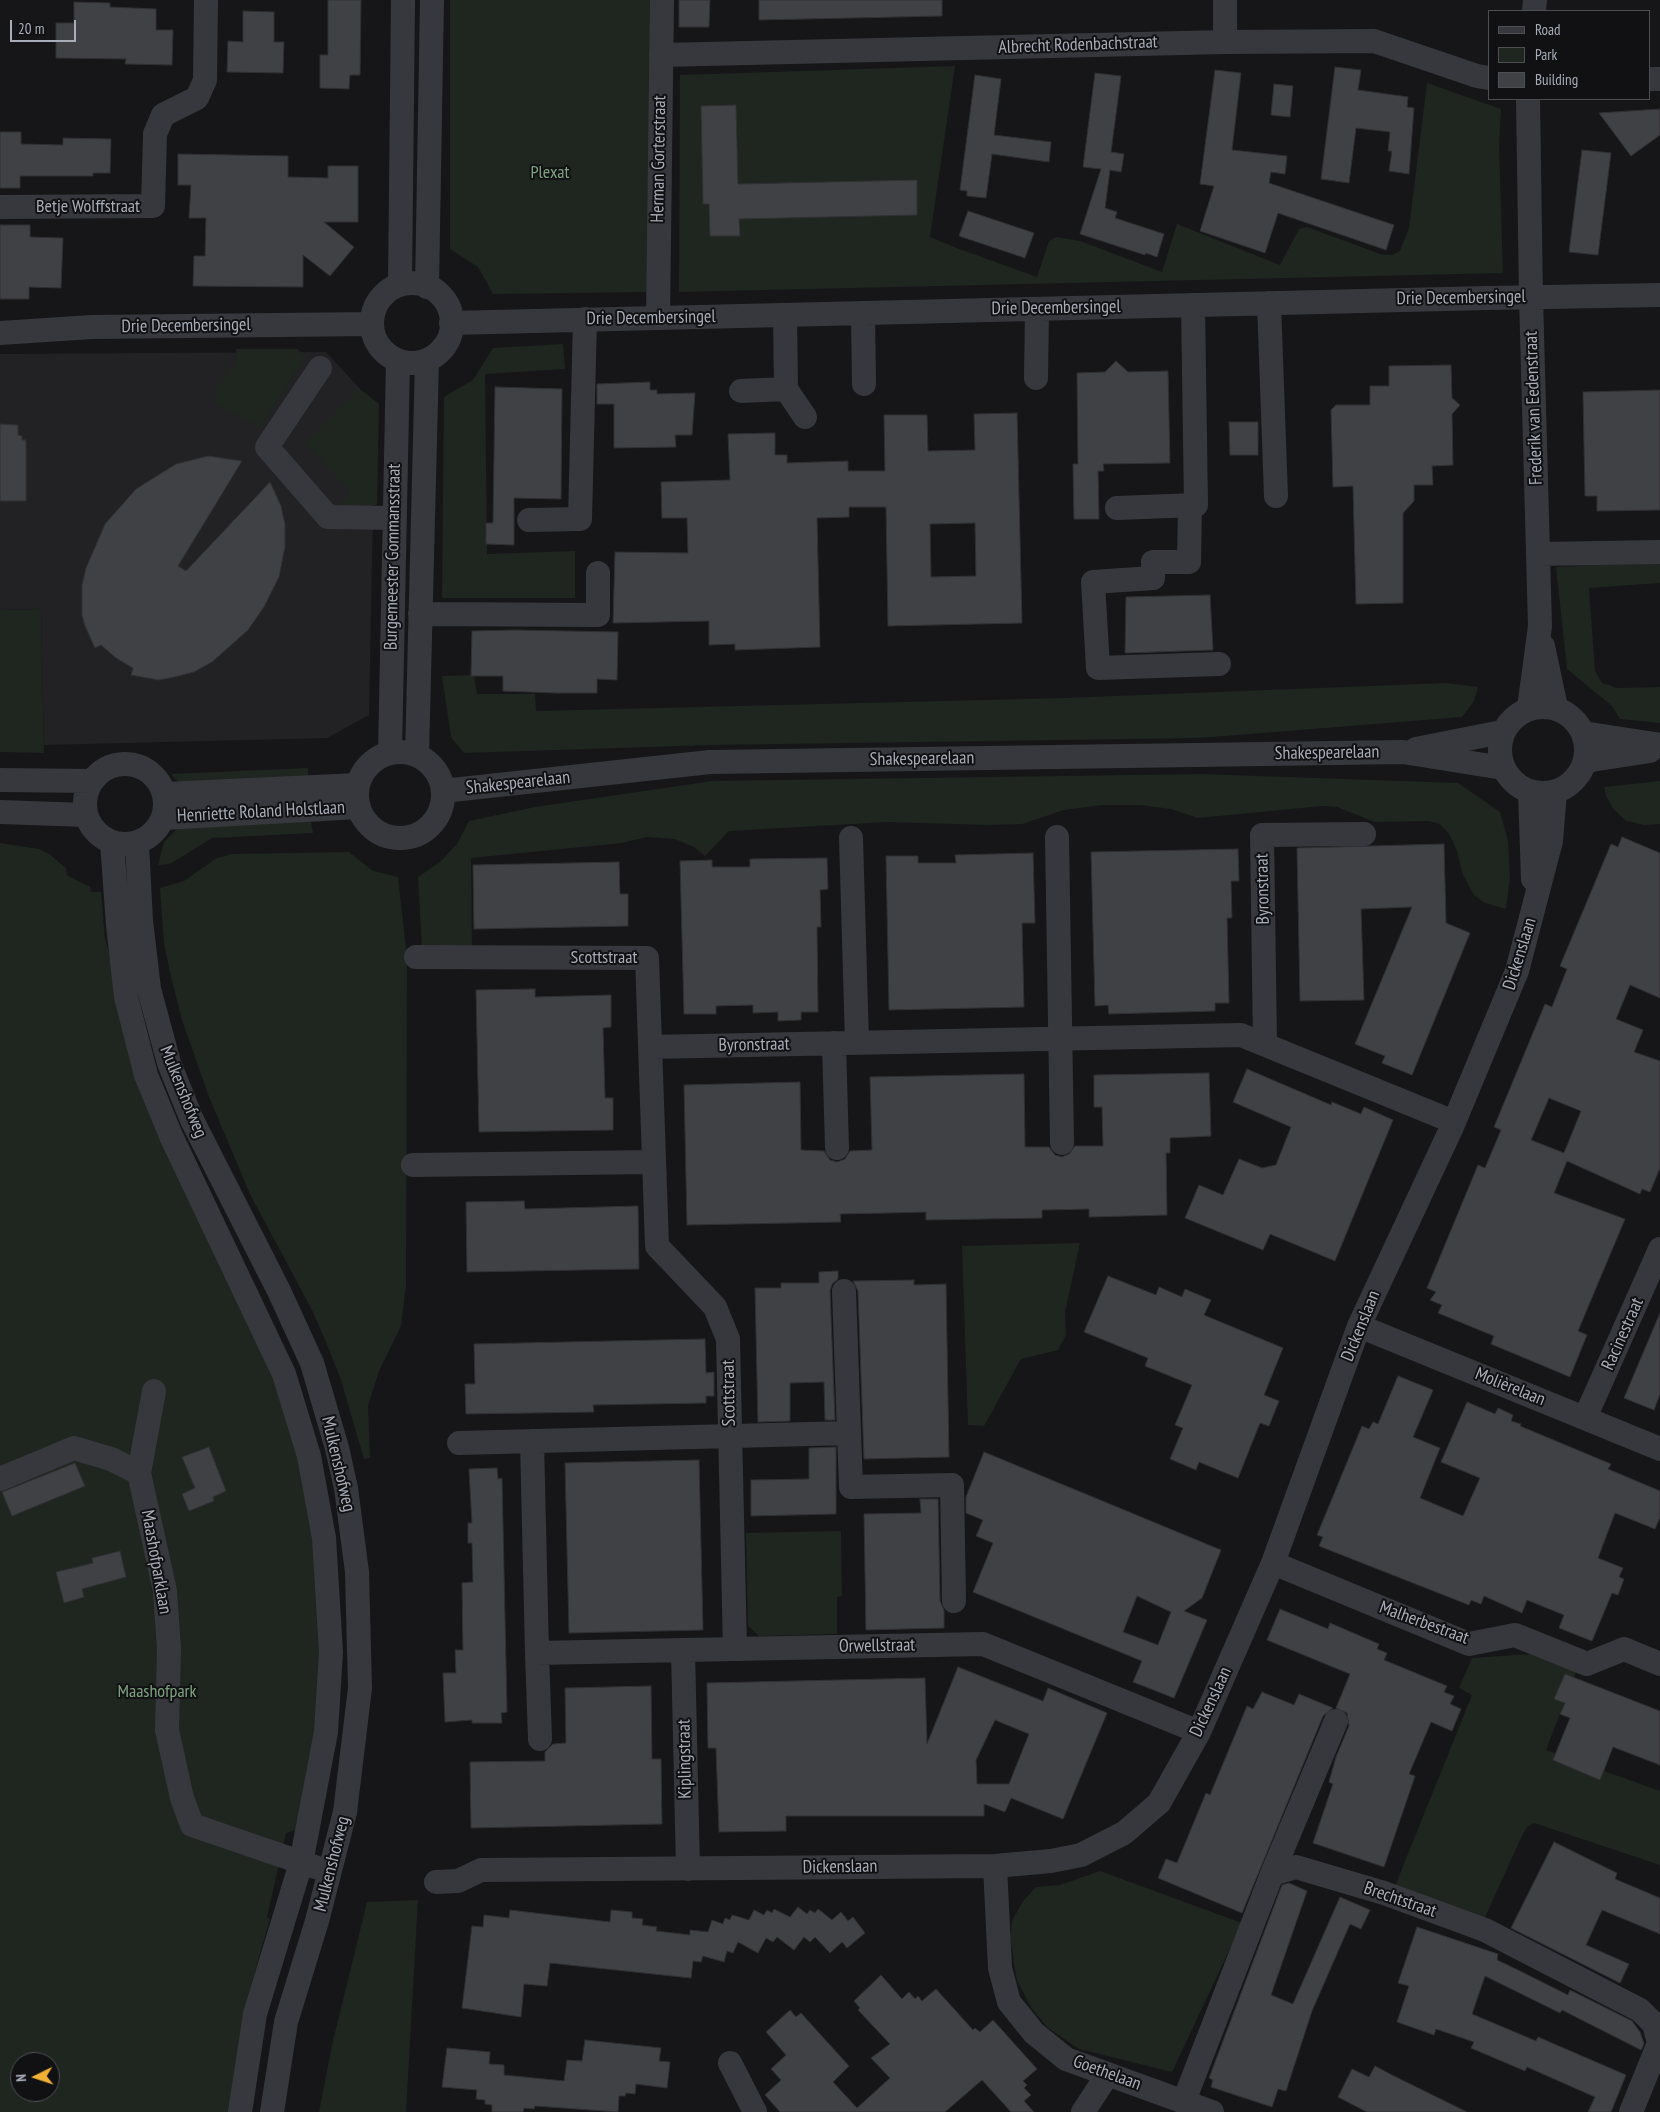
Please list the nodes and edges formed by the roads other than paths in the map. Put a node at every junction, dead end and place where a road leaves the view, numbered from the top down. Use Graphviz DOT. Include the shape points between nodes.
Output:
graph roads {
  1 [pos="206,0"];
  2 [pos="404,0"];
  3 [pos="432,0"];
  4 [pos="662,0"];
  5 [pos="1225,0"];
  6 [pos="1226,42"];
  7 [pos="661,54"];
  8 [pos="1488,78"];
  9 [pos="403,84"];
  10 [pos="431,84"];
  11 [pos="1528,100"];
  12 [pos="0,207"];
  13 [pos="400,285"];
  14 [pos="427,287"];
  15 [pos="1531,296"];
  16 [pos="1660,296"];
  17 [pos="1270,303"];
  18 [pos="1193,305"];
  19 [pos="1037,309"];
  20 [pos="863,313"];
  21 [pos="785,315"];
  22 [pos="658,318"];
  23 [pos="584,319"];
  24 [pos="451,323"];
  25 [pos="372,324"];
  26 [pos="0,333"];
  27 [pos="427,360"];
  28 [pos="398,361"];
  29 [pos="320,368"];
  30 [pos="1036,378"];
  31 [pos="864,384"];
  32 [pos="786,389"];
  33 [pos="741,391"];
  34 [pos="805,417"];
  35 [pos="1276,496"];
  36 [pos="1190,505"];
  37 [pos="1116,508"];
  38 [pos="394,518"];
  39 [pos="529,520"];
  40 [pos="1660,552"];
  41 [pos="1538,554"];
  42 [pos="598,573"];
  43 [pos="420,614"];
  44 [pos="1540,626"];
  45 [pos="1219,664"];
  46 [pos="1529,708"];
  47 [pos="1556,708"];
  48 [pos="1502,732"];
  49 [pos="1583,733"];
  50 [pos="1660,747"];
  51 [pos="1402,752"];
  52 [pos="390,753"];
  53 [pos="417,755"];
  54 [pos="1585,761"];
  55 [pos="1504,768"];
  56 [pos="0,780"];
  57 [pos="91,781"];
  58 [pos="443,791"];
  59 [pos="1530,791"];
  60 [pos="1555,792"];
  61 [pos="164,794"];
  62 [pos="358,796"];
  63 [pos="0,812"];
  64 [pos="86,815"];
  65 [pos="163,818"];
  66 [pos="1364,834"];
  67 [pos="1057,836"];
  68 [pos="851,838"];
  69 [pos="112,842"];
  70 [pos="136,843"];
  71 [pos="1534,909"];
  72 [pos="416,957"];
  73 [pos="1060,1038"];
  74 [pos="845,1042"];
  75 [pos="1265,1044"];
  76 [pos="651,1047"];
  77 [pos="1454,1122"];
  78 [pos="1062,1143"];
  79 [pos="837,1148"];
  80 [pos="654,1162"];
  81 [pos="413,1165"];
  82 [pos="1660,1249"];
  83 [pos="844,1291"];
  84 [pos="1359,1326"];
  85 [pos="154,1391"];
  86 [pos="1586,1418"];
  87 [pos="849,1433"];
  88 [pos="730,1436"];
  89 [pos="532,1441"];
  90 [pos="459,1443"];
  91 [pos="1660,1449"];
  92 [pos="139,1473"];
  93 [pos="0,1479"];
  94 [pos="1273,1563"];
  95 [pos="954,1601"];
  96 [pos="735,1649"];
  97 [pos="683,1650"];
  98 [pos="537,1653"];
  99 [pos="1660,1664"];
  100 [pos="1336,1721"];
  101 [pos="1199,1732"];
  102 [pos="540,1739"];
  103 [pos="301,1863"];
  104 [pos="995,1866"];
  105 [pos="688,1869"];
  106 [pos="331,1872"];
  107 [pos="1272,1874"];
  108 [pos="436,1882"];
  109 [pos="1659,2043"];
  110 [pos="730,2063"];
  111 [pos="1108,2074"];
  112 [pos="1184,2101"];
  113 [pos="240,2112"];
  114 [pos="272,2112"];
  115 [pos="754,2112"];
  116 [pos="1083,2112"];
  117 [pos="1212,2112"];
  118 [pos="1631,2112"];
  1 -- 12 [label="street, Betje Wolffstraat" via="205,80 197,98 163,115 155,134 153,206"];
  2 -- 9 [label="street"];
  3 -- 10 [label="street"];
  4 -- 7 [label="street, Herman Gorterstraat"];
  5 -- 6 [label="street"];
  6 -- 7 [label="street, Albrecht Rodenbachstraat"];
  6 -- 8 [label="street, Albrecht Rodenbachstraat" via="1374,41"];
  7 -- 22 [label="street, Herman Gorterstraat"];
  9 -- 10 [label="street"];
  9 -- 13 [label="street"];
  10 -- 14 [label="street"];
  11 -- 15 [label="street, Frederik van Eedenstraat"];
  13 -- 14 [label="street"];
  13 -- 25 [label="street" via="376,306"];
  14 -- 24 [label="street" via="445,301"];
  15 -- 16 [label="street, Drie Decembersingel"];
  15 -- 17 [label="street, Drie Decembersingel"];
  15 -- 41 [label="street, Frederik van Eedenstraat"];
  17 -- 18 [label="street, Drie Decembersingel"];
  17 -- 35 [label="street"];
  18 -- 19 [label="street, Drie Decembersingel"];
  18 -- 36 [label="street" via="1196,505"];
  19 -- 20 [label="street, Drie Decembersingel"];
  19 -- 30 [label="street"];
  20 -- 21 [label="street, Drie Decembersingel"];
  20 -- 31 [label="street"];
  21 -- 22 [label="street, Drie Decembersingel"];
  21 -- 32 [label="street"];
  22 -- 23 [label="street, Drie Decembersingel"];
  23 -- 24 [label="street, Drie Decembersingel"];
  23 -- 39 [label="street" via="580,520"];
  24 -- 27 [label="street" via="445,346"];
  25 -- 26 [label="street, Drie Decembersingel" via="92,327"];
  25 -- 28 [label="street" via="380,348"];
  27 -- 28 [label="street"];
  27 -- 43 [label="street, Burgemeester Gommansstraat"];
  28 -- 38 [label="street, Burgemeester Gommansstraat"];
  29 -- 38 [label="street" via="267,447 328,517"];
  32 -- 33 [label="street"];
  32 -- 34 [label="street"];
  36 -- 37 [label="street"];
  36 -- 45 [label="street" via="1189,562 1153,562 1154,578 1093,582 1098,668"];
  38 -- 52 [label="street, Burgemeester Gommansstraat"];
  40 -- 41 [label="street"];
  41 -- 44 [label="street, Frederik van Eedenstraat"];
  42 -- 43 [label="street, Burgemeester Gommansstraat" via="598,615"];
  43 -- 53 [label="street, Burgemeester Gommansstraat"];
  44 -- 46 [label="street, Frederik van Eedenstraat"];
  44 -- 47 [label="street, Frederik van Eedenstraat"];
  46 -- 47 [label="street"];
  46 -- 48 [label="street" via="1508,722"];
  47 -- 49 [label="street" via="1575,720"];
  48 -- 51 [label="street, Shakespearelaan"];
  48 -- 55 [label="street" via="1499,750"];
  49 -- 50 [label="street"];
  49 -- 54 [label="street"];
  50 -- 54 [label="street"];
  51 -- 55 [label="street, Shakespearelaan"];
  51 -- 58 [label="street, Shakespearelaan" via="710,762"];
  52 -- 53 [label="street"];
  52 -- 62 [label="street" via="369,765"];
  53 -- 58 [label="street" via="435,770"];
  54 -- 60 [label="street" via="1574,780"];
  55 -- 59 [label="street" via="1516,784"];
  56 -- 57 [label="street"];
  57 -- 61 [label="street" via="112,765 130,763 150,772 161,784"];
  57 -- 64 [label="street" via="85,798"];
  58 -- 62 [label="street" via="438,816 420,834 408,838 377,832 364,818"];
  59 -- 60 [label="street"];
  59 -- 71 [label="street, Dickenslaan"];
  60 -- 71 [label="street, Dickenslaan" via="1551,841"];
  61 -- 62 [label="street, Henriette Roland Holstlaan"];
  61 -- 65 [label="street"];
  62 -- 65 [label="street, Henriette Roland Holstlaan"];
  63 -- 64 [label="street"];
  64 -- 69 [label="street" via="95,831"];
  65 -- 70 [label="street" via="152,833"];
  66 -- 75 [label="street, Byronstraat" via="1262,835"];
  67 -- 73 [label="street"];
  68 -- 74 [label="street"];
  69 -- 70 [label="street"];
  69 -- 103 [label="street, Mulkenshofweg" via="125,988 146,1075 171,1136 284,1374 318,1496 327,1575 330,1690 320,1775"];
  70 -- 106 [label="street, Mulkenshofweg" via="149,989 169,1063 192,1120 312,1363 346,1488 357,1572 360,1688 345,1812"];
  71 -- 77 [label="street, Dickenslaan" via="1517,971"];
  72 -- 76 [label="street, Scottstraat" via="647,958"];
  73 -- 74 [label="street, Byronstraat"];
  73 -- 75 [label="street, Byronstraat" via="1241,1035"];
  73 -- 78 [label="street"];
  74 -- 76 [label="street, Byronstraat"];
  74 -- 79 [label="street"];
  75 -- 77 [label="street, Byronstraat"];
  76 -- 80 [label="street, Scottstraat"];
  77 -- 84 [label="street, Dickenslaan"];
  80 -- 81 [label="street"];
  80 -- 88 [label="street, Scottstraat" via="657,1246 715,1307 728,1339"];
  82 -- 86 [label="street, Racinestraat"];
  83 -- 87 [label="street"];
  84 -- 86 [label="street, Molièrelaan"];
  84 -- 94 [label="street, Dickenslaan"];
  85 -- 92 [label="street, Maashofparklaan"];
  86 -- 91 [label="street, Molièrelaan"];
  87 -- 88 [label="street"];
  87 -- 95 [label="street" via="851,1487 952,1485"];
  88 -- 89 [label="street"];
  88 -- 96 [label="street, Scottstraat"];
  89 -- 90 [label="street"];
  89 -- 98 [label="street"];
  92 -- 93 [label="street" via="112,1459 74,1448"];
  92 -- 103 [label="street, Maashofparklaan" via="165,1590 169,1649 167,1730 182,1798 192,1825"];
  94 -- 99 [label="street, Malherbestraat" via="1469,1644 1515,1635 1587,1664 1624,1650"];
  94 -- 101 [label="street, Dickenslaan"];
  96 -- 97 [label="street, Orwellstraat"];
  96 -- 101 [label="street, Orwellstraat" via="983,1644"];
  97 -- 98 [label="street, Orwellstraat"];
  97 -- 105 [label="street, Kiplingstraat"];
  98 -- 102 [label="street"];
  100 -- 107 [label="street"];
  101 -- 104 [label="street, Dickenslaan" via="1159,1803 1124,1833 1081,1855"];
  103 -- 106 [label="street, Maashofparklaan"];
  103 -- 113 [label="street, Mulkenshofweg" via="255,2014"];
  104 -- 105 [label="street, Dickenslaan"];
  104 -- 111 [label="street, Goethelaan" via="1000,1968 1010,2002 1034,2033 1066,2059"];
  105 -- 108 [label="street, Dickenslaan" via="481,1870 458,1881"];
  106 -- 114 [label="street, Mulkenshofweg" via="286,2022"];
  107 -- 109 [label="street, Brechtstraat" via="1296,1866 1485,1930 1640,2010 1654,2024"];
  107 -- 112 [label="street"];
  109 -- 118 [label="street, Brechtstraat"];
  110 -- 115 [label="street"];
  111 -- 112 [label="street, Goethelaan"];
  111 -- 116 [label="street"];
  112 -- 117 [label="street, Goethelaan"];
}
